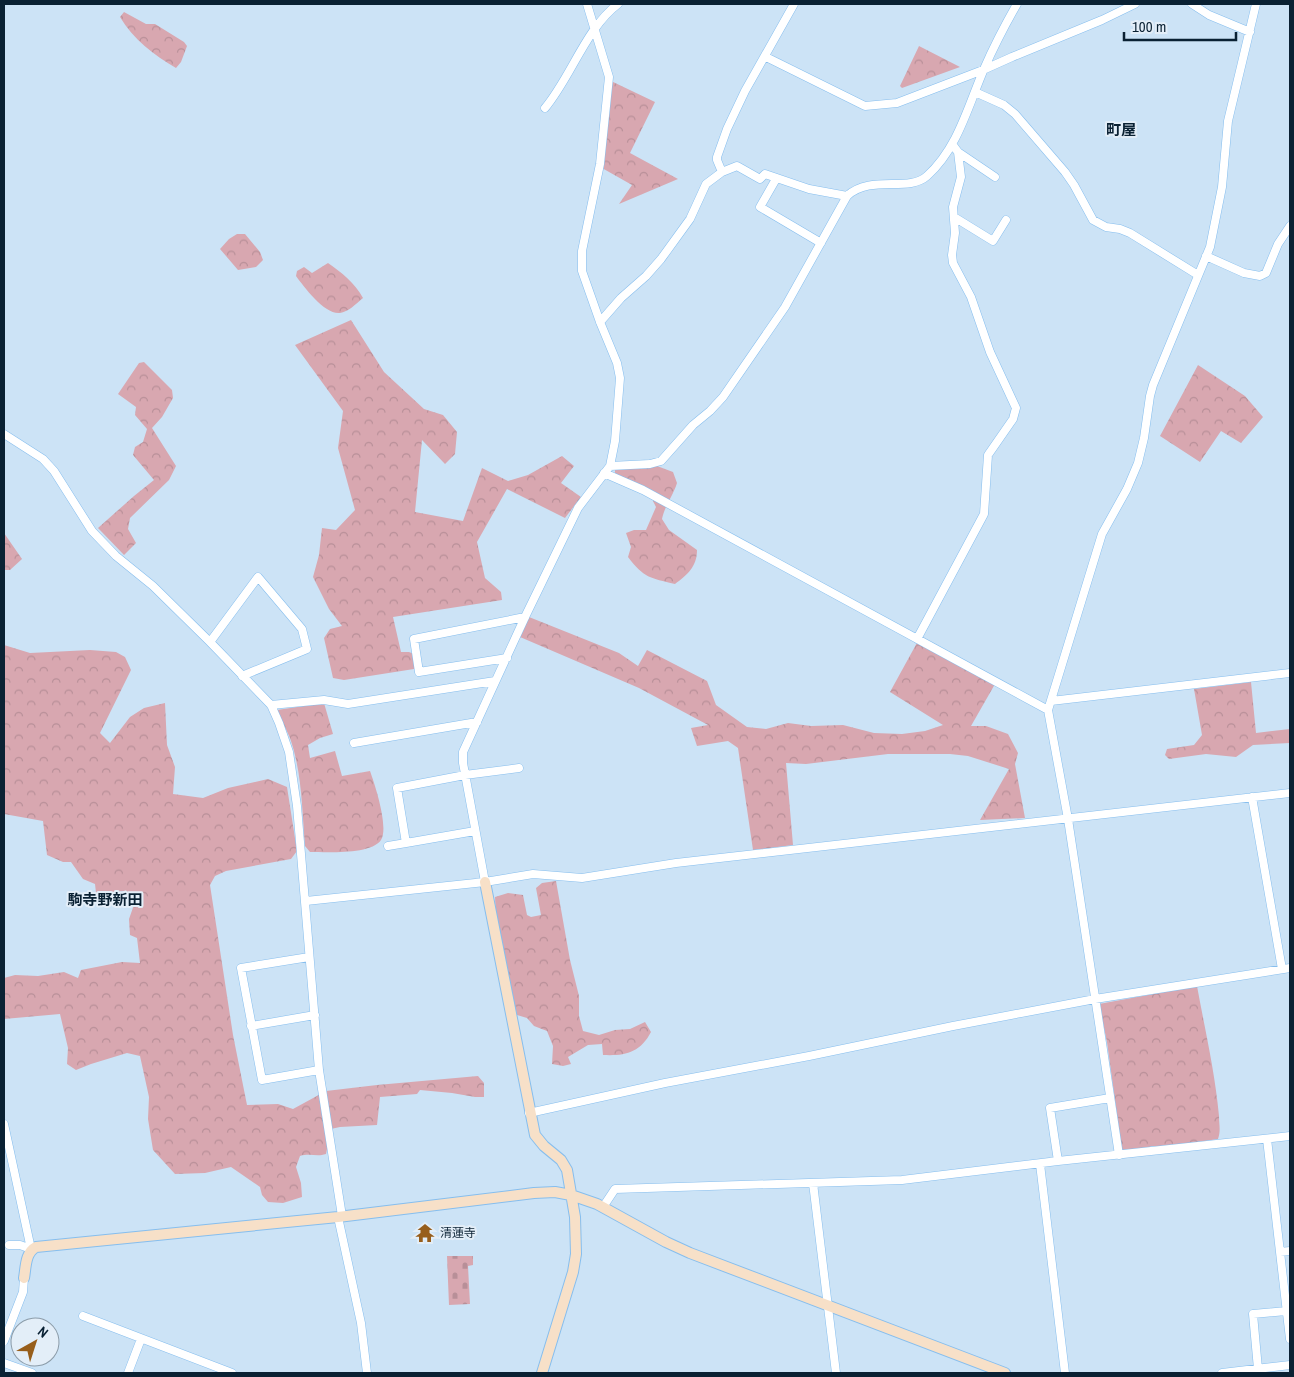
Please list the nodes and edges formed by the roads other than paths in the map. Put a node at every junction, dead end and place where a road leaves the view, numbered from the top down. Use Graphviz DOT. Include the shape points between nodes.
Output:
graph roads {
  1 [pos="587,4"];
  2 [pos="618,4"];
  3 [pos="794,4"];
  4 [pos="1017,4"];
  5 [pos="1135,4"];
  6 [pos="1192,4"];
  7 [pos="1256,4"];
  8 [pos="595,29"];
  9 [pos="1250,32"];
  10 [pos="766,57"];
  11 [pos="984,70"];
  12 [pos="975,92"];
  13 [pos="545,108"];
  14 [pos="952,144"];
  15 [pos="958,152"];
  16 [pos="722,172"];
  17 [pos="995,177"];
  18 [pos="776,179"];
  19 [pos="847,196"];
  20 [pos="954,217"];
  21 [pos="1006,220"];
  22 [pos="1290,226"];
  23 [pos="821,243"];
  24 [pos="1206,256"];
  25 [pos="1198,275"];
  26 [pos="600,322"];
  27 [pos="4,434"];
  28 [pos="610,466"];
  29 [pos="604,473"];
  30 [pos="525,617"];
  31 [pos="917,639"];
  32 [pos="210,642"];
  33 [pos="507,658"];
  34 [pos="1290,673"];
  35 [pos="242,676"];
  36 [pos="495,681"];
  37 [pos="1051,701"];
  38 [pos="271,705"];
  39 [pos="1048,710"];
  40 [pos="477,722"];
  41 [pos="354,743"];
  42 [pos="519,768"];
  43 [pos="465,775"];
  44 [pos="1290,793"];
  45 [pos="1252,797"];
  46 [pos="1068,819"];
  47 [pos="475,831"];
  48 [pos="406,843"];
  49 [pos="388,846"];
  50 [pos="485,882"];
  51 [pos="306,901"];
  52 [pos="309,957"];
  53 [pos="1286,969"];
  54 [pos="1095,999"];
  55 [pos="315,1015"];
  56 [pos="251,1026"];
  57 [pos="319,1070"];
  58 [pos="1110,1098"];
  59 [pos="529,1113"];
  60 [pos="4,1124"];
  61 [pos="1290,1136"];
  62 [pos="1267,1139"];
  63 [pos="1119,1155"];
  64 [pos="1058,1161"];
  65 [pos="1040,1164"];
  66 [pos="813,1183"];
  67 [pos="571,1195"];
  68 [pos="600,1206"];
  69 [pos="340,1216"];
  70 [pos="575,1217"];
  71 [pos="9,1245"];
  72 [pos="31,1249"];
  73 [pos="1290,1251"];
  74 [pos="1280,1252"];
  75 [pos="24,1278"];
  76 [pos="828,1305"];
  77 [pos="1286,1311"];
  78 [pos="83,1316"];
  79 [pos="141,1339"];
  80 [pos="1290,1339"];
  81 [pos="4,1341"];
  82 [pos="4,1363"];
  83 [pos="1290,1366"];
  84 [pos="1258,1369"];
  85 [pos="545,1372"];
  86 [pos="32,1373"];
  87 [pos="128,1373"];
  88 [pos="232,1373"];
  89 [pos="367,1373"];
  90 [pos="836,1373"];
  91 [pos="1004,1373"];
  92 [pos="1065,1373"];
  93 [pos="1222,1373"];
  1 -- 8 [label="street"];
  2 -- 8 [label="street"];
  3 -- 10 [label="street"];
  4 -- 11 [label="street"];
  5 -- 11 [label="street"];
  6 -- 9 [label="street" via="1209,15"];
  7 -- 9 [label="street"];
  8 -- 13 [label="street"];
  8 -- 26 [label="street" via="610,77 600,164 582,251 582,271"];
  9 -- 24 [label="street" via="1228,121 1222,187"];
  10 -- 11 [label="street" via="865,106 897,103"];
  10 -- 16 [label="street" via="745,90 720,148 717,160"];
  11 -- 12 [label="street"];
  12 -- 14 [label="street"];
  12 -- 25 [label="street" via="1004,105 1014,114 1065,172 1093,220 1130,233"];
  14 -- 15 [label="street"];
  14 -- 19 [label="street" via="926,178 906,184 874,184"];
  15 -- 17 [label="street"];
  15 -- 20 [label="street" via="961,176 953,207"];
  16 -- 18 [label="street" via="737,166 760,179 765,174"];
  16 -- 26 [label="street" via="706,184 687,225 655,266"];
  18 -- 19 [label="street" via="809,190"];
  18 -- 23 [label="street" via="760,207"];
  19 -- 23 [label="street"];
  20 -- 21 [label="street" via="993,241"];
  20 -- 31 [label="street" via="953,263 977,311 990,352 1016,408 1013,419 988,454 984,514"];
  22 -- 24 [label="street" via="1278,244 1266,273 1260,276 1244,273"];
  23 -- 28 [label="street" via="785,307 710,411 661,461"];
  24 -- 25 [label="street"];
  25 -- 37 [label="street" via="1150,396 1138,463 1102,534"];
  26 -- 28 [label="street" via="617,362 620,378"];
  27 -- 32 [label="street" via="43,459 92,531"];
  28 -- 29 [label="street"];
  29 -- 30 [label="street" via="578,508"];
  29 -- 31 [label="street" via="643,490"];
  30 -- 33 [label="street"];
  30 -- 33 [label="street" via="414,638 420,672"];
  31 -- 39 [label="street"];
  32 -- 35 [label="street"];
  32 -- 35 [label="street" via="258,577 302,629 307,649"];
  33 -- 36 [label="street"];
  34 -- 37 [label="street"];
  35 -- 38 [label="street"];
  36 -- 38 [label="street" via="348,704 324,700"];
  36 -- 40 [label="street"];
  37 -- 39 [label="street"];
  38 -- 51 [label="street" via="289,752"];
  39 -- 46 [label="street"];
  40 -- 41 [label="street"];
  40 -- 43 [label="street" via="463,752"];
  42 -- 43 [label="street"];
  43 -- 47 [label="street"];
  43 -- 48 [label="street" via="397,788"];
  44 -- 45 [label="street"];
  45 -- 46 [label="street"];
  45 -- 53 [label="street"];
  46 -- 50 [label="street" via="676,863 582,878 533,874"];
  46 -- 54 [label="street"];
  47 -- 48 [label="street"];
  47 -- 50 [label="street"];
  48 -- 49 [label="street"];
  50 -- 51 [label="street"];
  50 -- 59 [label="street"];
  51 -- 52 [label="street"];
  52 -- 55 [label="street"];
  52 -- 56 [label="street" via="241,968"];
  53 -- 54 [label="street"];
  54 -- 58 [label="street"];
  54 -- 59 [label="street" via="665,1083"];
  55 -- 56 [label="street"];
  55 -- 57 [label="street"];
  56 -- 57 [label="street" via="262,1080"];
  57 -- 69 [label="street"];
  58 -- 63 [label="street"];
  58 -- 64 [label="street" via="1050,1108"];
  59 -- 67 [label="street" via="535,1136 567,1170"];
  60 -- 72 [label="street"];
  61 -- 62 [label="street"];
  62 -- 63 [label="street"];
  62 -- 74 [label="street"];
  63 -- 64 [label="street"];
  64 -- 65 [label="street"];
  65 -- 66 [label="street" via="902,1180"];
  65 -- 92 [label="street"];
  66 -- 68 [label="street" via="614,1189"];
  66 -- 76 [label="street"];
  67 -- 68 [label="street"];
  67 -- 69 [label="street" via="534,1193"];
  67 -- 70 [label="street"];
  68 -- 70 [label="street" via="581,1210"];
  68 -- 76 [label="street" via="690,1253"];
  69 -- 72 [label="street"];
  69 -- 89 [label="street" via="361,1323"];
  70 -- 85 [label="street" via="573,1272"];
  71 -- 72 [label="street"];
  72 -- 75 [label="street"];
  73 -- 74 [label="street"];
  74 -- 77 [label="street"];
  75 -- 81 [label="street" via="23,1292"];
  76 -- 90 [label="street"];
  76 -- 91 [label="street"];
  77 -- 80 [label="street"];
  77 -- 84 [label="street" via="1253,1314"];
  78 -- 79 [label="street"];
  79 -- 87 [label="street"];
  79 -- 88 [label="street"];
  82 -- 86 [label="street"];
  83 -- 84 [label="street"];
  84 -- 93 [label="street"];
}
